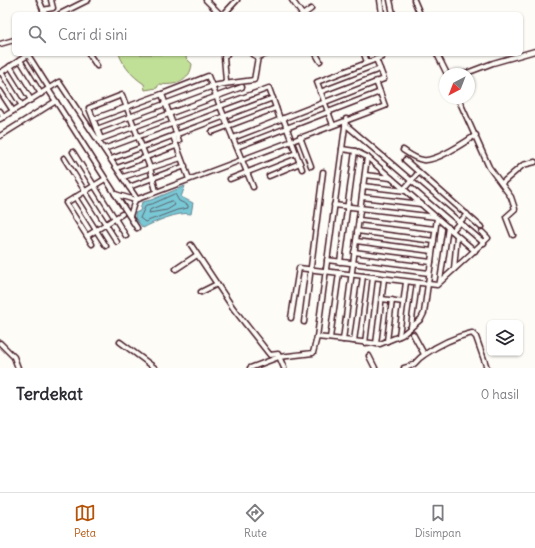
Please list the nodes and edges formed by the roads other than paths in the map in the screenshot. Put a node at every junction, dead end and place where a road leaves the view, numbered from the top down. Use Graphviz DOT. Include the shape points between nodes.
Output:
graph roads {
  1 [pos="39,0"];
  2 [pos="51,0"];
  3 [pos="88,0"];
  4 [pos="206,0"];
  5 [pos="237,0"];
  6 [pos="292,0"];
  7 [pos="380,0"];
  8 [pos="390,0"];
  9 [pos="414,0"];
  10 [pos="311,9"];
  11 [pos="44,12"];
  12 [pos="72,12"];
  13 [pos="218,12"];
  14 [pos="226,12"];
  15 [pos="301,12"];
  16 [pos="306,12"];
  17 [pos="381,12"];
  18 [pos="393,12"];
  19 [pos="419,12"];
  20 [pos="12,41"];
  21 [pos="0,44"];
  22 [pos="535,51"];
  23 [pos="523,54"];
  24 [pos="26,56"];
  25 [pos="29,56"];
  26 [pos="90,56"];
  27 [pos="226,56"];
  28 [pos="261,56"];
  29 [pos="317,56"];
  30 [pos="365,56"];
  31 [pos="438,56"];
  32 [pos="517,56"];
  33 [pos="258,57"];
  34 [pos="376,57"];
  35 [pos="20,60"];
  36 [pos="320,61"];
  37 [pos="367,62"];
  38 [pos="10,66"];
  39 [pos="97,66"];
  40 [pos="444,68"];
  41 [pos="380,69"];
  42 [pos="475,70"];
  43 [pos="0,72"];
  44 [pos="376,81"];
  45 [pos="224,84"];
  46 [pos="213,86"];
  47 [pos="242,87"];
  48 [pos="49,88"];
  49 [pos="0,91"];
  50 [pos="320,92"];
  51 [pos="380,92"];
  52 [pos="41,94"];
  53 [pos="162,94"];
  54 [pos="217,96"];
  55 [pos="273,98"];
  56 [pos="31,100"];
  57 [pos="56,101"];
  58 [pos="324,102"];
  59 [pos="165,104"];
  60 [pos="461,104"];
  61 [pos="22,106"];
  62 [pos="220,106"];
  63 [pos="126,107"];
  64 [pos="89,108"];
  65 [pos="276,108"];
  66 [pos="0,111"];
  67 [pos="13,111"];
  68 [pos="79,112"];
  69 [pos="328,112"];
  70 [pos="169,114"];
  71 [pos="224,116"];
  72 [pos="130,117"];
  73 [pos="2,118"];
  74 [pos="281,118"];
  75 [pos="94,119"];
  76 [pos="346,121"];
  77 [pos="172,124"];
  78 [pos="332,124"];
  79 [pos="228,126"];
  80 [pos="134,127"];
  81 [pos="286,128"];
  82 [pos="97,129"];
  83 [pos="212,132"];
  84 [pos="476,135"];
  85 [pos="0,136"];
  86 [pos="175,136"];
  87 [pos="137,137"];
  88 [pos="300,137"];
  89 [pos="233,138"];
  90 [pos="99,139"];
  91 [pos="291,141"];
  92 [pos="178,143"];
  93 [pos="141,147"];
  94 [pos="237,147"];
  95 [pos="104,149"];
  96 [pos="342,149"];
  97 [pos="403,150"];
  98 [pos="355,151"];
  99 [pos="73,152"];
  100 [pos="296,153"];
  101 [pos="367,157"];
  102 [pos="64,158"];
  103 [pos="145,158"];
  104 [pos="181,158"];
  105 [pos="111,159"];
  106 [pos="242,159"];
  107 [pos="405,160"];
  108 [pos="535,162"];
  109 [pos="300,163"];
  110 [pos="185,166"];
  111 [pos="311,166"];
  112 [pos="117,168"];
  113 [pos="150,168"];
  114 [pos="302,169"];
  115 [pos="323,172"];
  116 [pos="419,172"];
  117 [pos="247,173"];
  118 [pos="365,175"];
  119 [pos="269,176"];
  120 [pos="123,177"];
  121 [pos="105,178"];
  122 [pos="153,178"];
  123 [pos="392,178"];
  124 [pos="189,179"];
  125 [pos="230,179"];
  126 [pos="412,181"];
  127 [pos="502,183"];
  128 [pos="94,186"];
  129 [pos="363,186"];
  130 [pos="129,187"];
  131 [pos="253,187"];
  132 [pos="405,190"];
  133 [pos="156,191"];
  134 [pos="85,192"];
  135 [pos="115,194"];
  136 [pos="75,197"];
  137 [pos="362,197"];
  138 [pos="136,200"];
  139 [pos="422,204"];
  140 [pos="334,205"];
  141 [pos="348,206"];
  142 [pos="360,208"];
  143 [pos="122,214"];
  144 [pos="467,214"];
  145 [pos="130,216"];
  146 [pos="436,218"];
  147 [pos="115,219"];
  148 [pos="359,220"];
  149 [pos="460,222"];
  150 [pos="106,225"];
  151 [pos="448,227"];
  152 [pos="137,228"];
  153 [pos="435,229"];
  154 [pos="96,230"];
  155 [pos="357,231"];
  156 [pos="452,231"];
  157 [pos="513,235"];
  158 [pos="87,236"];
  159 [pos="126,236"];
  160 [pos="457,236"];
  161 [pos="356,241"];
  162 [pos="434,241"];
  163 [pos="117,242"];
  164 [pos="484,243"];
  165 [pos="92,244"];
  166 [pos="191,245"];
  167 [pos="106,246"];
  168 [pos="432,251"];
  169 [pos="475,251"];
  170 [pos="354,252"];
  171 [pos="196,255"];
  172 [pos="327,260"];
  173 [pos="340,262"];
  174 [pos="431,262"];
  175 [pos="353,263"];
  176 [pos="176,269"];
  177 [pos="311,269"];
  178 [pos="454,270"];
  179 [pos="326,271"];
  180 [pos="339,273"];
  181 [pos="429,273"];
  182 [pos="352,274"];
  183 [pos="363,276"];
  184 [pos="373,277"];
  185 [pos="384,279"];
  186 [pos="406,282"];
  187 [pos="440,282"];
  188 [pos="417,283"];
  189 [pos="217,284"];
  190 [pos="428,284"];
  191 [pos="201,292"];
  192 [pos="382,299"];
  193 [pos="392,300"];
  194 [pos="403,302"];
  195 [pos="291,318"];
  196 [pos="304,322"];
  197 [pos="411,327"];
  198 [pos="413,334"];
  199 [pos="399,336"];
  200 [pos="317,337"];
  201 [pos="330,338"];
  202 [pos="343,340"];
  203 [pos="354,341"];
  204 [pos="387,341"];
  205 [pos="120,342"];
  206 [pos="0,343"];
  207 [pos="365,343"];
  208 [pos="376,344"];
  209 [pos="424,354"];
  210 [pos="369,356"];
  211 [pos="279,357"];
  212 [pos="18,368"];
  213 [pos="155,368"];
  214 [pos="250,368"];
  215 [pos="284,368"];
  216 [pos="375,368"];
  217 [pos="404,368"];
  218 [pos="487,368"];
  1 -- 11 [label="street"];
  2 -- 11 [label="street" via="53,7"];
  3 -- 12 [label="street"];
  4 -- 13 [label="street"];
  5 -- 14 [label="street"];
  6 -- 15 [label="street"];
  7 -- 17 [label="street"];
  8 -- 18 [label="street"];
  9 -- 19 [label="street"];
  10 -- 16 [label="street"];
  20 -- 21 [label="street"];
  22 -- 23 [label="street"];
  24 -- 35 [label="street"];
  25 -- 48 [label="street"];
  26 -- 39 [label="street"];
  27 -- 45 [label="street"];
  28 -- 33 [label="street"];
  29 -- 36 [label="street"];
  30 -- 37 [label="street"];
  31 -- 40 [label="street"];
  32 -- 42 [label="street"];
  33 -- 45 [label="street" via="254,80"];
  34 -- 37 [label="street"];
  34 -- 41 [label="street"];
  35 -- 38 [label="street"];
  35 -- 52 [label="street"];
  37 -- 50 [label="street" via="317,81"];
  38 -- 43 [label="street"];
  38 -- 56 [label="street"];
  41 -- 44 [label="street" via="384,79"];
  41 -- 50 [label="street"];
  43 -- 61 [label="street"];
  44 -- 51 [label="street"];
  44 -- 58 [label="street"];
  45 -- 46 [label="street"];
  46 -- 53 [label="street" via="208,76"];
  46 -- 54 [label="street"];
  46 -- 59 [label="street"];
  47 -- 54 [label="street"];
  48 -- 52 [label="street"];
  48 -- 57 [label="street"];
  48 -- 68 [label="street" via="59,82"];
  49 -- 67 [label="street"];
  50 -- 58 [label="street"];
  51 -- 69 [label="street"];
  51 -- 76 [label="street" via="386,106"];
  52 -- 56 [label="street"];
  53 -- 59 [label="street"];
  53 -- 63 [label="street"];
  54 -- 62 [label="street"];
  54 -- 70 [label="street"];
  55 -- 62 [label="street" via="269,88"];
  55 -- 65 [label="street"];
  55 -- 71 [label="street"];
  56 -- 61 [label="street"];
  57 -- 85 [label="street"];
  57 -- 121 [label="street"];
  58 -- 69 [label="street"];
  58 -- 74 [label="street"];
  59 -- 70 [label="street"];
  59 -- 72 [label="street"];
  60 -- 84 [label="street"];
  61 -- 67 [label="street"];
  62 -- 71 [label="street"];
  62 -- 77 [label="street"];
  63 -- 64 [label="street" via="122,95"];
  63 -- 72 [label="street"];
  63 -- 75 [label="street"];
  64 -- 68 [label="street"];
  64 -- 75 [label="street"];
  65 -- 74 [label="street"];
  65 -- 79 [label="street"];
  66 -- 73 [label="street"];
  67 -- 73 [label="street"];
  68 -- 90 [label="street"];
  69 -- 78 [label="street"];
  69 -- 81 [label="street"];
  70 -- 77 [label="street"];
  70 -- 80 [label="street"];
  71 -- 79 [label="street"];
  71 -- 86 [label="street"];
  72 -- 80 [label="street"];
  72 -- 82 [label="street"];
  74 -- 81 [label="street"];
  74 -- 89 [label="street"];
  75 -- 82 [label="street"];
  76 -- 78 [label="street"];
  76 -- 96 [label="street"];
  76 -- 126 [label="street"];
  77 -- 86 [label="street"];
  77 -- 87 [label="street"];
  78 -- 88 [label="street"];
  79 -- 83 [label="street"];
  79 -- 89 [label="street"];
  80 -- 87 [label="street"];
  80 -- 90 [label="street"];
  81 -- 91 [label="street"];
  81 -- 94 [label="street"];
  82 -- 90 [label="street"];
  84 -- 97 [label="street" via="455,149 429,160 418,159"];
  84 -- 127 [label="street" via="491,172"];
  86 -- 92 [label="street"];
  86 -- 93 [label="street"];
  87 -- 93 [label="street"];
  87 -- 95 [label="street"];
  88 -- 91 [label="street"];
  88 -- 111 [label="street"];
  89 -- 94 [label="street"];
  90 -- 95 [label="street"];
  91 -- 100 [label="street"];
  91 -- 106 [label="street"];
  92 -- 103 [label="street"];
  92 -- 104 [label="street"];
  93 -- 103 [label="street"];
  93 -- 105 [label="street"];
  94 -- 106 [label="street"];
  95 -- 105 [label="street"];
  96 -- 98 [label="street"];
  96 -- 140 [label="street"];
  98 -- 101 [label="street"];
  98 -- 141 [label="street"];
  99 -- 128 [label="street"];
  100 -- 109 [label="street"];
  100 -- 117 [label="street"];
  101 -- 118 [label="street"];
  101 -- 123 [label="street"];
  102 -- 134 [label="street"];
  103 -- 112 [label="street"];
  103 -- 113 [label="street"];
  104 -- 110 [label="street"];
  104 -- 113 [label="street"];
  105 -- 112 [label="street"];
  106 -- 117 [label="street"];
  106 -- 124 [label="street"];
  107 -- 116 [label="street"];
  108 -- 127 [label="street" via="523,165"];
  109 -- 114 [label="street"];
  109 -- 119 [label="street"];
  110 -- 122 [label="street"];
  110 -- 124 [label="street"];
  112 -- 120 [label="street"];
  113 -- 120 [label="street"];
  113 -- 122 [label="street"];
  115 -- 177 [label="street"];
  116 -- 126 [label="street"];
  116 -- 144 [label="street"];
  117 -- 125 [label="street"];
  117 -- 131 [label="street"];
  118 -- 123 [label="street"];
  118 -- 129 [label="street"];
  120 -- 130 [label="street"];
  121 -- 128 [label="street"];
  121 -- 135 [label="street"];
  122 -- 130 [label="street"];
  122 -- 133 [label="street"];
  123 -- 132 [label="street"];
  124 -- 133 [label="street"];
  126 -- 132 [label="street"];
  126 -- 149 [label="street"];
  127 -- 157 [label="street" via="515,208 506,217"];
  128 -- 134 [label="street"];
  128 -- 147 [label="street"];
  129 -- 132 [label="street"];
  129 -- 137 [label="street"];
  130 -- 138 [label="street"];
  132 -- 139 [label="street"];
  133 -- 138 [label="street"];
  134 -- 136 [label="street"];
  134 -- 150 [label="street"];
  135 -- 138 [label="street"];
  135 -- 145 [label="street"];
  136 -- 154 [label="street"];
  136 -- 158 [label="street" via="66,203"];
  137 -- 139 [label="street"];
  137 -- 142 [label="street"];
  138 -- 145 [label="street"];
  139 -- 146 [label="street"];
  140 -- 141 [label="street"];
  140 -- 172 [label="street"];
  141 -- 142 [label="street"];
  141 -- 173 [label="street"];
  142 -- 146 [label="street"];
  142 -- 148 [label="street"];
  143 -- 147 [label="street"];
  144 -- 149 [label="street"];
  144 -- 164 [label="street" via="488,237"];
  145 -- 152 [label="street"];
  146 -- 151 [label="street"];
  146 -- 153 [label="street"];
  147 -- 150 [label="street"];
  147 -- 159 [label="street"];
  148 -- 153 [label="street"];
  148 -- 155 [label="street"];
  149 -- 156 [label="street"];
  149 -- 164 [label="street"];
  150 -- 154 [label="street"];
  150 -- 163 [label="street"];
  151 -- 156 [label="street"];
  151 -- 187 [label="street"];
  153 -- 162 [label="street"];
  154 -- 158 [label="street"];
  154 -- 167 [label="street"];
  155 -- 161 [label="street"];
  155 -- 162 [label="street"];
  156 -- 160 [label="street"];
  158 -- 165 [label="street"];
  160 -- 169 [label="street"];
  160 -- 178 [label="street"];
  161 -- 168 [label="street"];
  161 -- 170 [label="street"];
  162 -- 168 [label="street"];
  164 -- 169 [label="street"];
  166 -- 171 [label="street"];
  168 -- 174 [label="street"];
  169 -- 178 [label="street"];
  170 -- 174 [label="street"];
  170 -- 175 [label="street"];
  171 -- 176 [label="street"];
  171 -- 189 [label="street"];
  172 -- 173 [label="street"];
  172 -- 179 [label="street"];
  173 -- 175 [label="street"];
  174 -- 181 [label="street"];
  175 -- 181 [label="street"];
  175 -- 182 [label="street"];
  177 -- 179 [label="street"];
  177 -- 195 [label="street" via="299,268"];
  177 -- 196 [label="street"];
  178 -- 187 [label="street"];
  179 -- 180 [label="street"];
  179 -- 200 [label="street"];
  180 -- 182 [label="street"];
  180 -- 201 [label="street"];
  181 -- 190 [label="street"];
  182 -- 183 [label="street"];
  182 -- 202 [label="street"];
  183 -- 184 [label="street"];
  183 -- 203 [label="street"];
  184 -- 185 [label="street"];
  184 -- 207 [label="street"];
  185 -- 186 [label="street"];
  185 -- 192 [label="street"];
  186 -- 188 [label="street"];
  186 -- 194 [label="street"];
  187 -- 190 [label="street" via="437,285"];
  188 -- 190 [label="street"];
  188 -- 197 [label="street"];
  189 -- 191 [label="street"];
  189 -- 211 [label="street" via="270,355 277,353"];
  190 -- 197 [label="street" via="423,316"];
  192 -- 193 [label="street"];
  192 -- 208 [label="street"];
  193 -- 194 [label="street"];
  193 -- 204 [label="street"];
  194 -- 199 [label="street"];
  197 -- 199 [label="street"];
  198 -- 209 [label="street"];
  199 -- 204 [label="street"];
  200 -- 201 [label="street"];
  200 -- 211 [label="street" via="313,353"];
  201 -- 202 [label="street"];
  202 -- 203 [label="street"];
  203 -- 207 [label="street"];
  204 -- 208 [label="street"];
  205 -- 213 [label="street"];
  206 -- 212 [label="street" via="14,357"];
  207 -- 208 [label="street"];
  209 -- 217 [label="street" via="414,365"];
  209 -- 218 [label="street" via="444,343 472,333 476,337"];
  210 -- 216 [label="street"];
  211 -- 214 [label="street"];
  211 -- 215 [label="street"];
}
